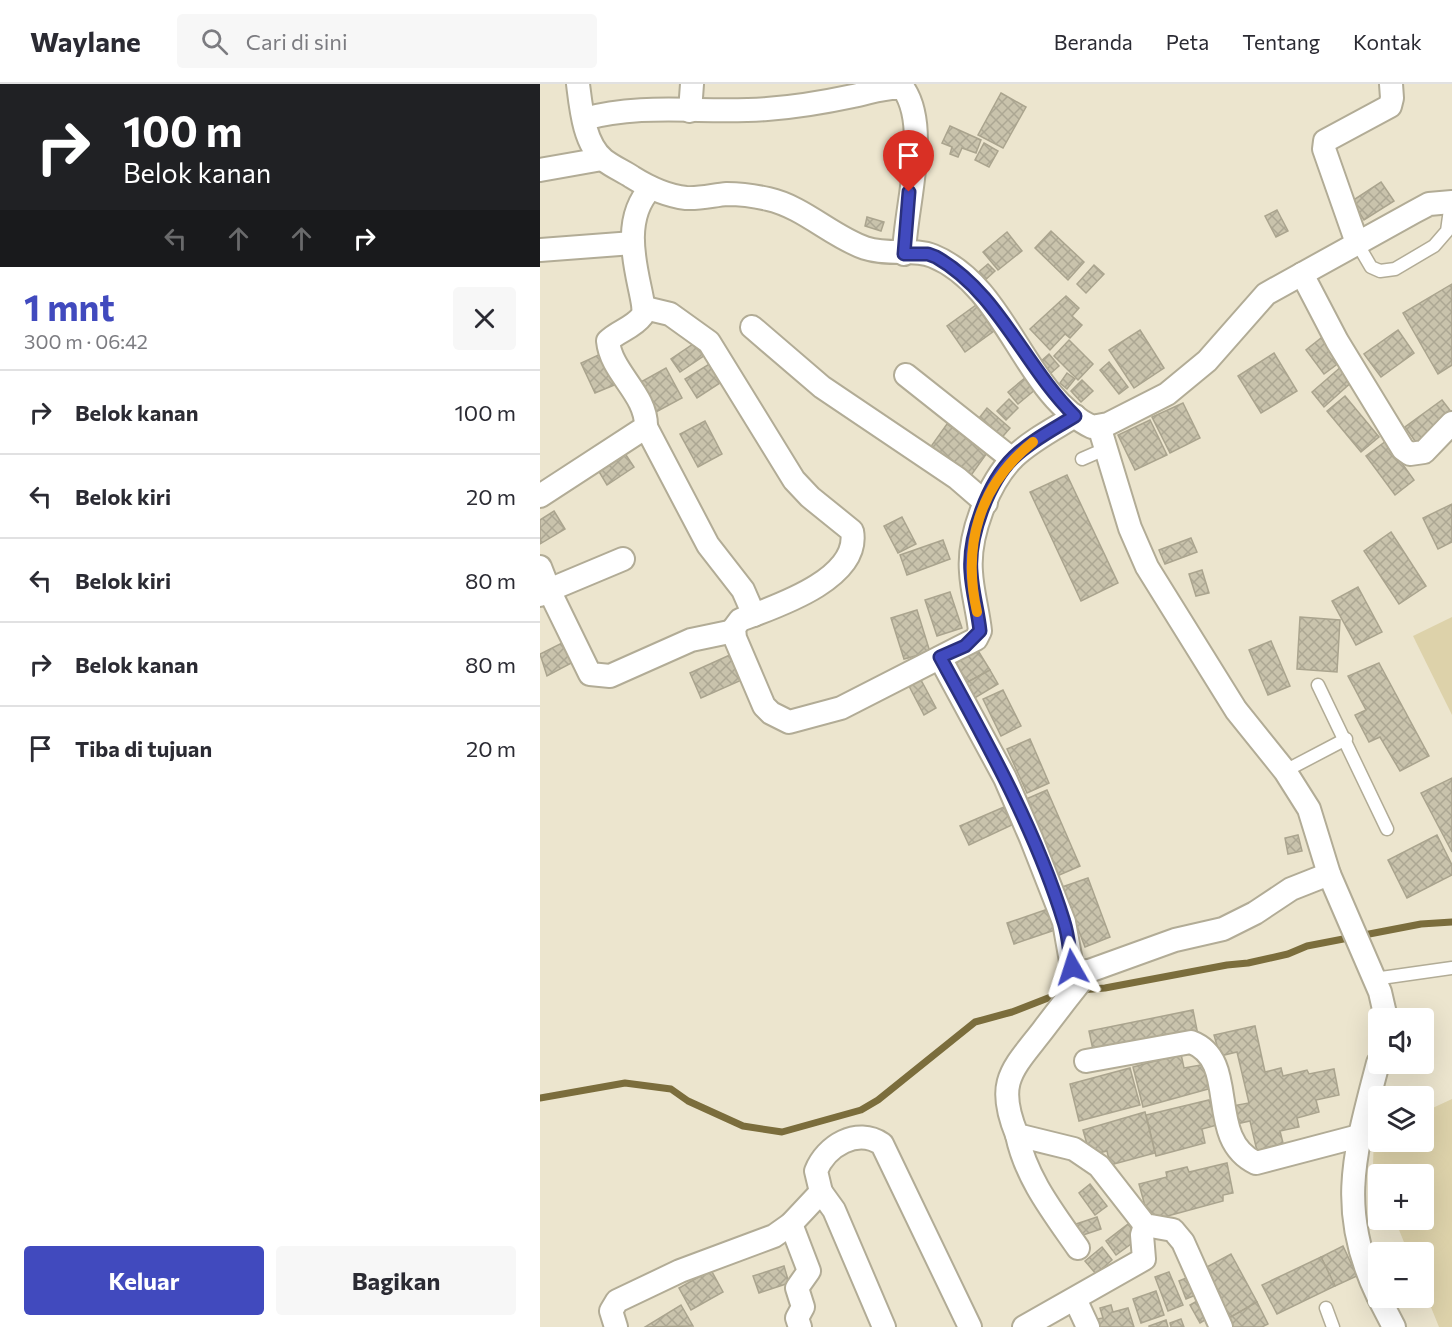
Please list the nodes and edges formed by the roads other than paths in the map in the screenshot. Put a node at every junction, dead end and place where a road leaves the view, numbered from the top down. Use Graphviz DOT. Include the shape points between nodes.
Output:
graph roads {
  1 [pos="578,84"];
  2 [pos="692,84"];
  3 [pos="1391,84"];
  4 [pos="813,94"];
  5 [pos="690,111"];
  6 [pos="584,119"];
  7 [pos="602,159"];
  8 [pos="540,170"];
  9 [pos="651,188"];
  10 [pos="1451,202"];
  11 [pos="633,243"];
  12 [pos="1357,243"];
  13 [pos="540,250"];
  14 [pos="904,254"];
  15 [pos="1302,274"];
  16 [pos="645,308"];
  17 [pos="752,327"];
  18 [pos="906,375"];
  19 [pos="1075,416"];
  20 [pos="1452,423"];
  21 [pos="1099,426"];
  22 [pos="646,427"];
  23 [pos="1105,449"];
  24 [pos="1012,459"];
  25 [pos="1082,459"];
  26 [pos="540,496"];
  27 [pos="986,503"];
  28 [pos="623,559"];
  29 [pos="540,567"];
  30 [pos="545,593"];
  31 [pos="754,615"];
  32 [pos="735,632"];
  33 [pos="940,657"];
  34 [pos="1318,685"];
  35 [pos="1346,739"];
  36 [pos="1285,771"];
  37 [pos="1388,829"];
  38 [pos="1329,874"];
  39 [pos="1452,968"];
  40 [pos="1089,971"];
  41 [pos="1374,979"];
  42 [pos="1383,1008"];
  43 [pos="1086,1061"];
  44 [pos="1375,1074"];
  45 [pos="1017,1135"];
  46 [pos="1359,1136"];
  47 [pos="821,1192"];
  48 [pos="791,1224"];
  49 [pos="1145,1225"];
  50 [pos="1078,1248"];
  51 [pos="1368,1271"];
  52 [pos="1075,1299"];
  53 [pos="1326,1308"];
  54 [pos="1384,1308"];
  55 [pos="616,1327"];
  56 [pos="800,1327"];
  57 [pos="884,1327"];
  58 [pos="970,1327"];
  59 [pos="1024,1327"];
  60 [pos="1088,1327"];
  61 [pos="1221,1327"];
  62 [pos="1333,1327"];
  63 [pos="1394,1327"];
  1 -- 6 [label="street"];
  2 -- 5 [label="street"];
  3 -- 12 [label="street" via="1390,106 1325,141 1324,148"];
  4 -- 5 [label="street" via="768,109"];
  4 -- 14 [label="street" via="894,87 903,88 911,99 915,119 913,169"];
  5 -- 6 [label="street" via="628,110"];
  6 -- 7 [label="street"];
  7 -- 8 [label="street"];
  7 -- 9 [label="street"];
  9 -- 11 [label="street" via="640,199"];
  9 -- 14 [label="street" via="685,198 729,194 786,204 862,247"];
  10 -- 12 [label="street" via="1429,204"];
  10 -- 12 [label="lane" via="1447,231 1434,246 1395,269 1380,271 1371,267"];
  11 -- 13 [label="street"];
  11 -- 16 [label="street" via="634,270"];
  12 -- 15 [label="street"];
  14 -- 19 [label="street" via="936,257 984,295 1047,386"];
  15 -- 20 [label="street" via="1337,341 1403,449 1410,454 1424,452"];
  15 -- 21 [label="street" via="1266,294 1184,383"];
  16 -- 22 [label="street" via="633,325 608,341 616,364 642,406"];
  16 -- 31 [label="street" via="670,314 709,342 794,480 852,531 850,552 824,582 804,595"];
  17 -- 27 [label="street" via="822,387 957,478"];
  18 -- 24 [label="street"];
  19 -- 21 [label="street"];
  19 -- 24 [label="street" via="1037,438"];
  21 -- 23 [label="street"];
  22 -- 26 [label="street"];
  22 -- 31 [label="street" via="708,545 743,590"];
  23 -- 25 [label="lane"];
  23 -- 36 [label="street" via="1130,528 1167,603 1236,710"];
  24 -- 27 [label="street"];
  27 -- 33 [label="street" via="970,553 980,631 965,646"];
  28 -- 30 [label="street"];
  29 -- 30 [label="street"];
  30 -- 32 [label="street" via="590,674 600,677 691,640"];
  31 -- 32 [label="street" via="740,620"];
  32 -- 33 [label="street" via="764,706 789,722 841,708"];
  33 -- 40 [label="street" via="1005,778 1064,922 1072,967"];
  34 -- 35 [label="lane"];
  35 -- 36 [label="lane"];
  35 -- 37 [label="lane"];
  36 -- 38 [label="street" via="1309,809"];
  38 -- 40 [label="street" via="1291,889 1223,928 1175,940"];
  38 -- 41 [label="street"];
  39 -- 41 [label="lane"];
  40 -- 45 [label="street" via="1013,1068 1006,1099"];
  41 -- 42 [label="street"];
  43 -- 46 [label="street" via="1191,1042 1201,1046 1213,1060 1221,1083 1225,1123 1233,1141 1244,1158 1256,1163"];
  44 -- 46 [label="street"];
  45 -- 49 [label="street" via="1074,1149 1099,1166"];
  45 -- 50 [label="street" via="1022,1160 1032,1179"];
  46 -- 51 [label="street" via="1351,1197 1354,1225"];
  47 -- 48 [label="street"];
  47 -- 57 [label="street" via="838,1219"];
  47 -- 58 [label="street" via="816,1171 826,1151 856,1136 872,1137 882,1144"];
  48 -- 55 [label="street" via="774,1236 680,1271 617,1301 611,1311"];
  48 -- 56 [label="street" via="809,1271 797,1288 803,1307 797,1318"];
  49 -- 52 [label="street" via="1144,1259"];
  49 -- 61 [label="street" via="1173,1230 1183,1242"];
  52 -- 59 [label="street"];
  52 -- 60 [label="street"];
  53 -- 62 [label="lane"];
  54 -- 63 [label="street"];
}
